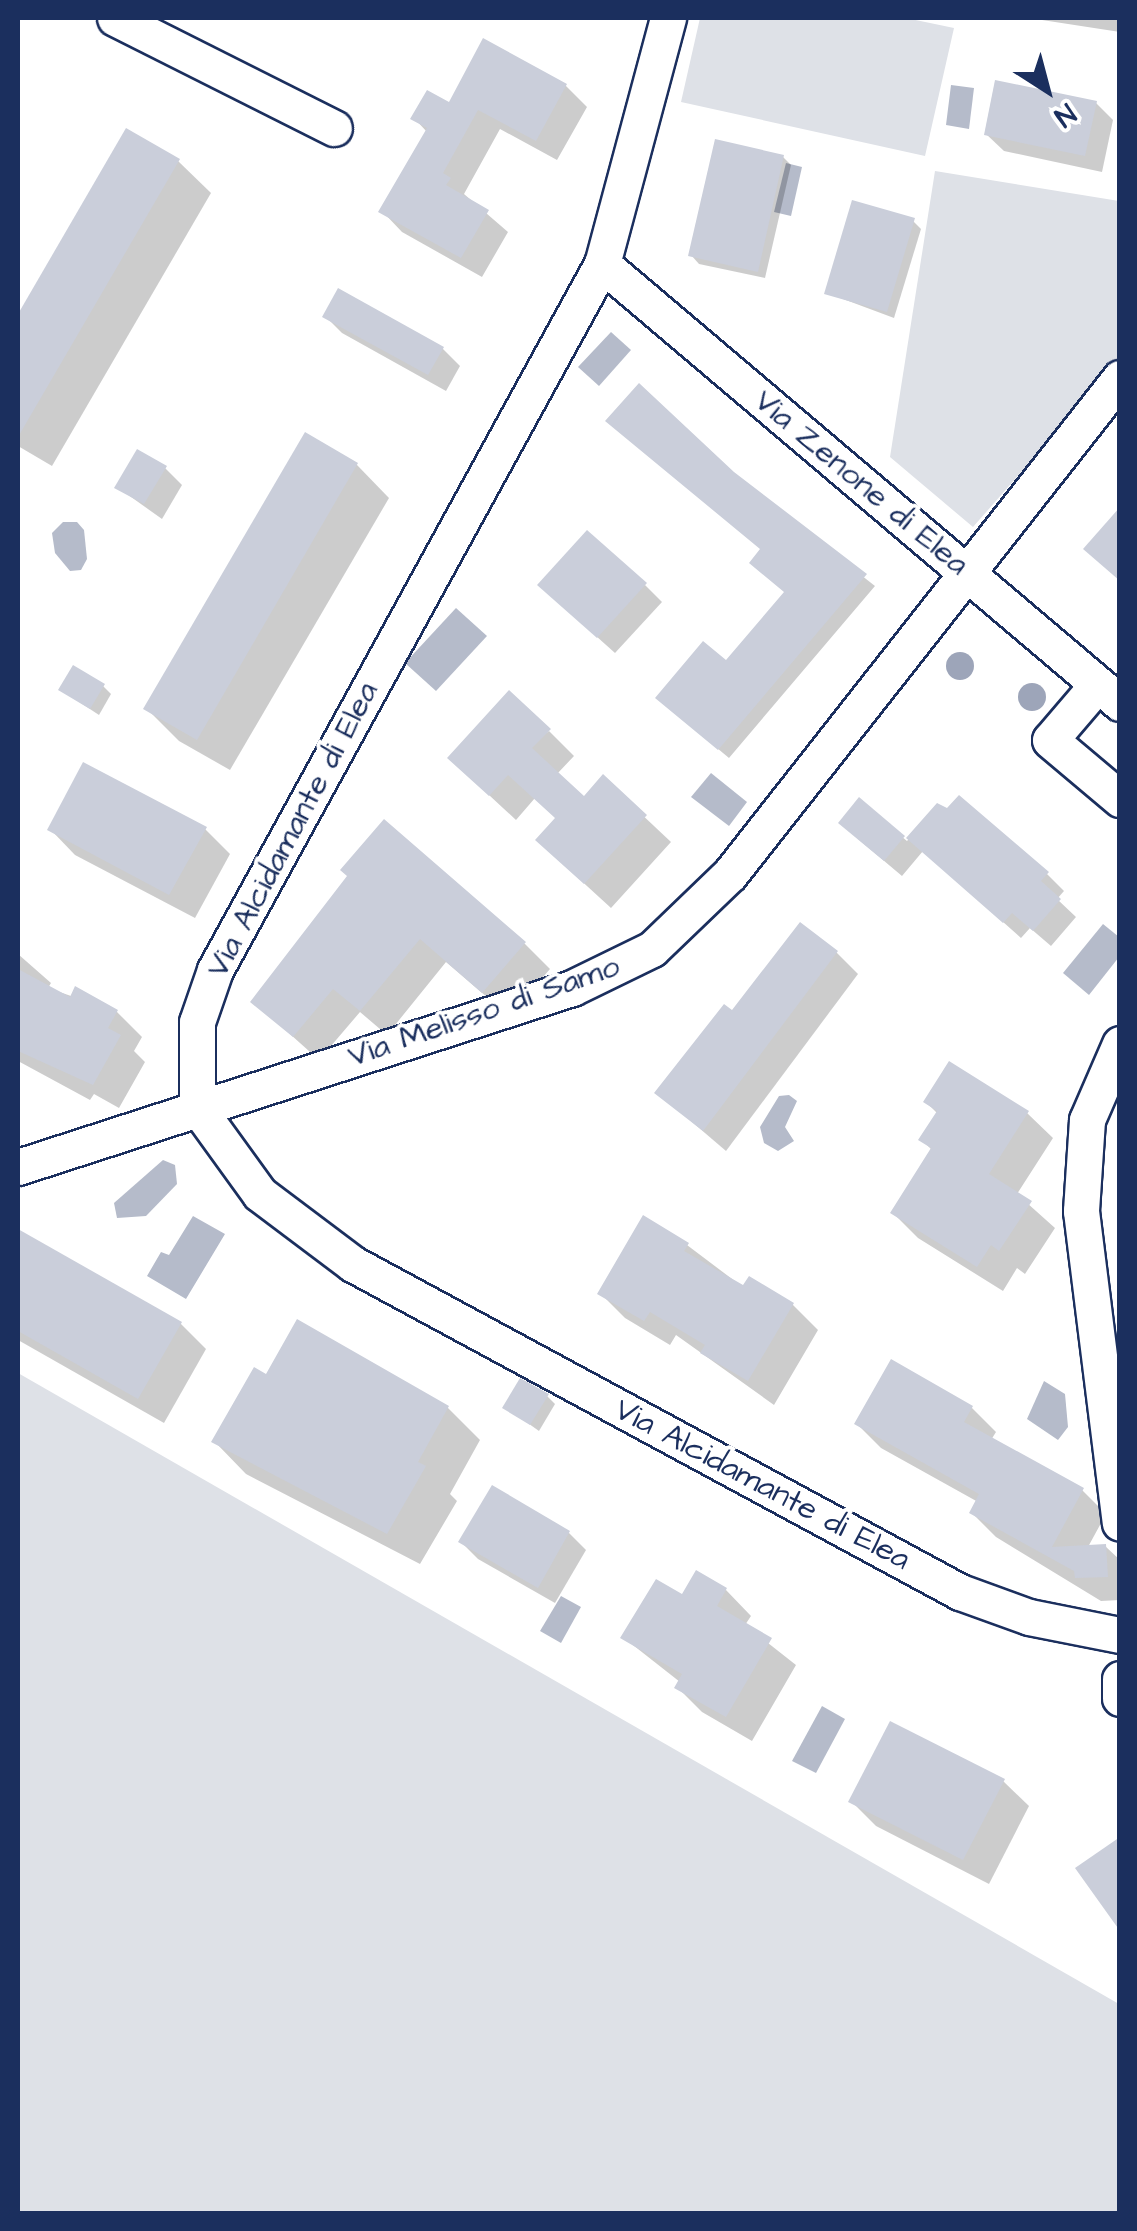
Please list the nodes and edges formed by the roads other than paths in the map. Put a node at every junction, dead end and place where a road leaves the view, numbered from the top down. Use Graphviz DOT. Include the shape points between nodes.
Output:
graph roads {
  1 [pos="115,18"];
  2 [pos="668,18"];
  3 [pos="334,128"];
  4 [pos="602,264"];
  5 [pos="1120,378"];
  6 [pos="964,571"];
  7 [pos="1108,694"];
  8 [pos="1120,799"];
  9 [pos="1120,1044"];
  10 [pos="197,1107"];
  11 [pos="18,1167"];
  12 [pos="1120,1523"];
  13 [pos="1120,1636"];
  14 [pos="1120,1678"];
  15 [pos="1120,1698"];
  1 -- 3 [label="street"];
  2 -- 4 [label="street, Via Alcidamante di Elea"];
  4 -- 6 [label="street, Via Zenone di Elea"];
  4 -- 10 [label="street, Via Alcidamante di Elea" via="215,970 197,1022"];
  5 -- 6 [label="street, Via Melisso di Samo"];
  6 -- 7 [label="street, Via Zenone di Elea"];
  6 -- 10 [label="street, Via Melisso di Samo" via="730,874 652,949 572,988"];
  7 -- 8 [label="street" via="1050,740"];
  9 -- 12 [label="street" via="1092,1102 1081,1210"];
  10 -- 11 [label="street, Via Melisso di Samo"];
  10 -- 13 [label="street, Via Alcidamante di Elea" via="260,1194 352,1264 960,1592 1029,1617"];
  14 -- 15 [label="street"];
}
